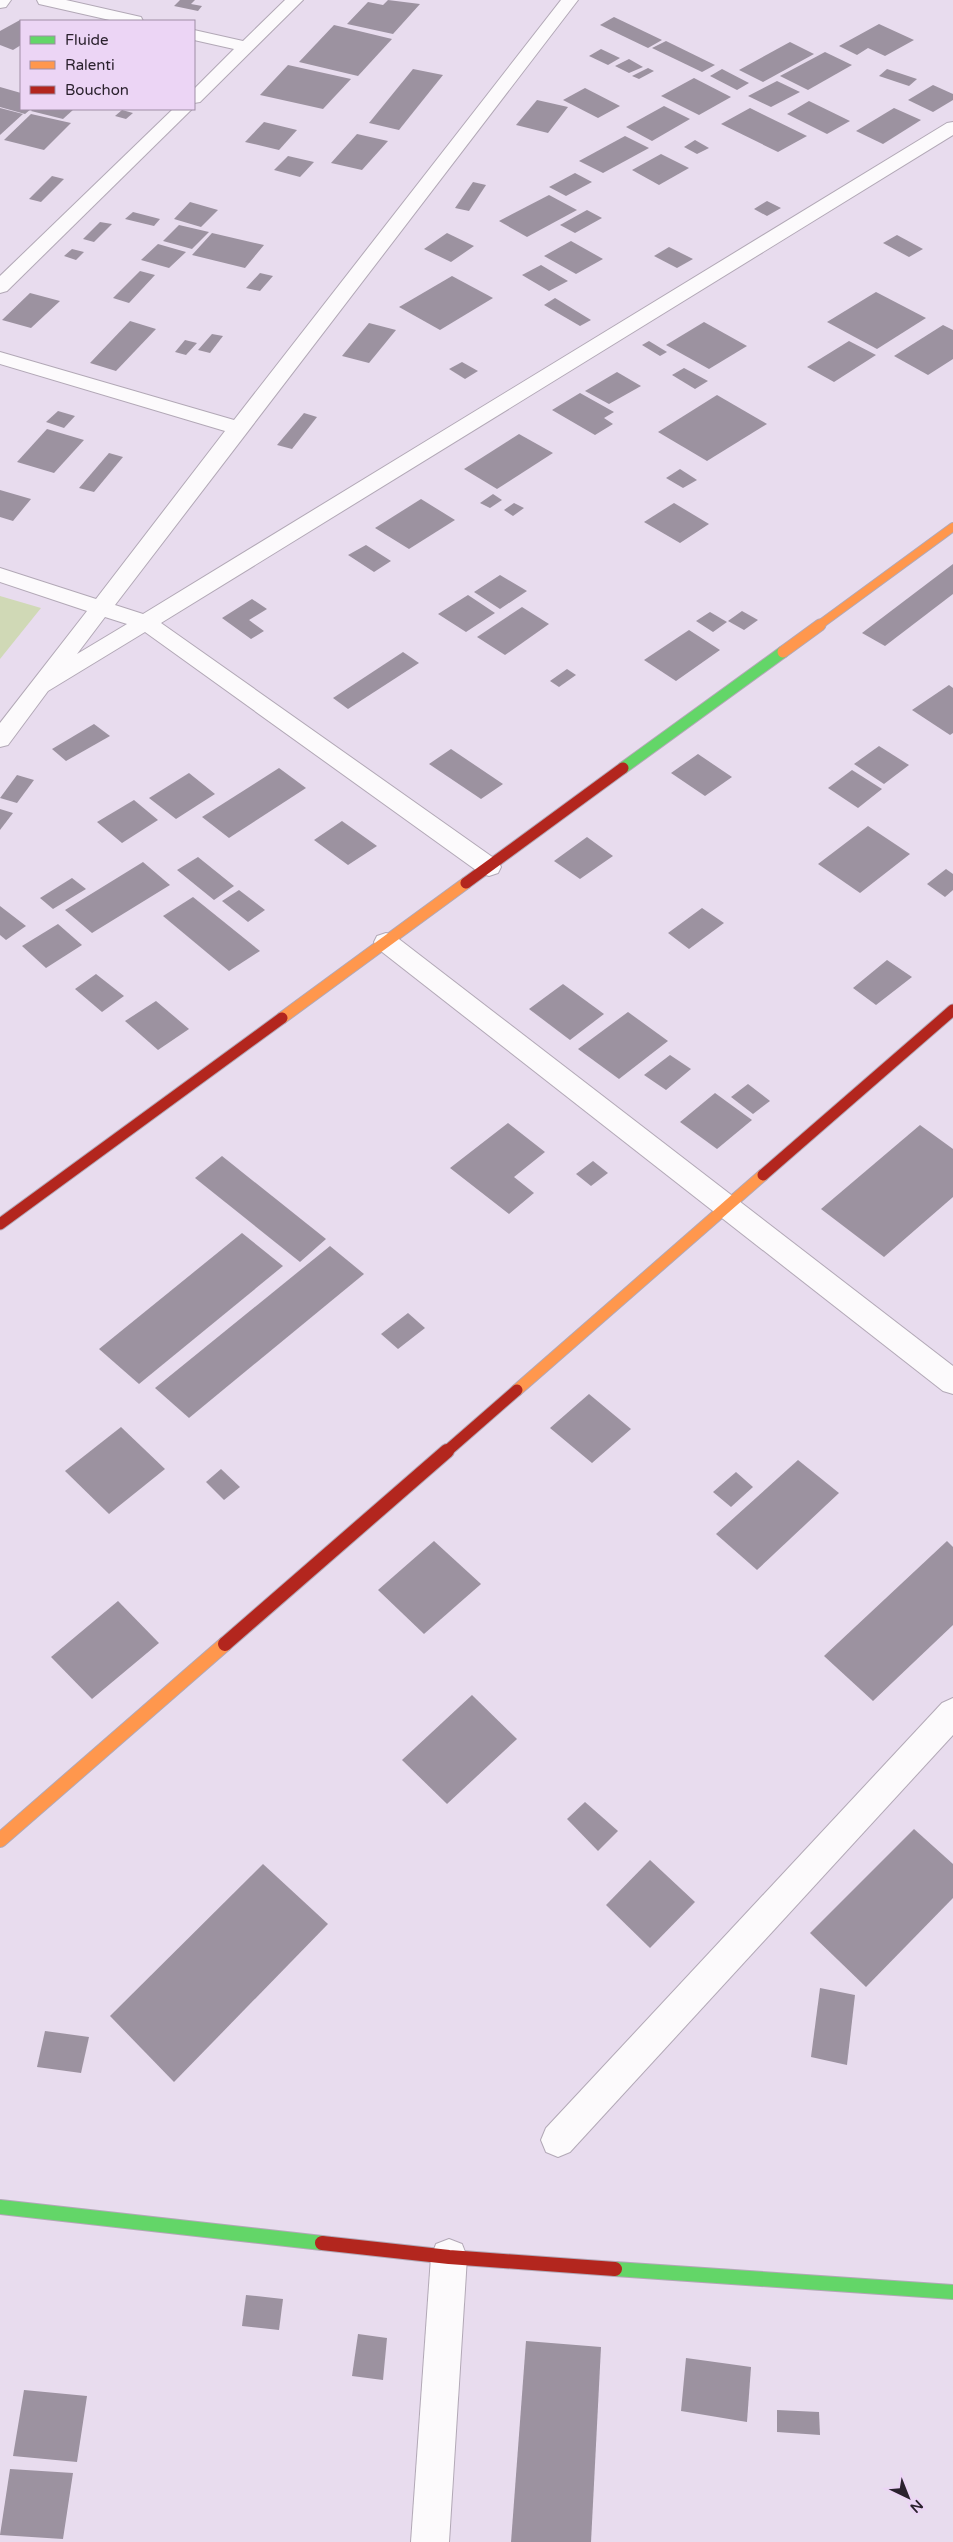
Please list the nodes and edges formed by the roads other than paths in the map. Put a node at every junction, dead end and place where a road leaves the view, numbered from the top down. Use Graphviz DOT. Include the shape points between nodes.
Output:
graph roads {
  1 [pos="3,0"];
  2 [pos="45,0"];
  3 [pos="295,0"];
  4 [pos="570,0"];
  5 [pos="0,3"];
  6 [pos="131,20"];
  7 [pos="195,35"];
  8 [pos="246,48"];
  9 [pos="195,97"];
  10 [pos="182,110"];
  11 [pos="953,127"];
  12 [pos="0,286"];
  13 [pos="0,358"];
  14 [pos="238,428"];
  15 [pos="953,527"];
  16 [pos="0,575"];
  17 [pos="103,607"];
  18 [pos="145,622"];
  19 [pos="41,686"];
  20 [pos="0,740"];
  21 [pos="489,867"];
  22 [pos="386,942"];
  23 [pos="953,1010"];
  24 [pos="727,1207"];
  25 [pos="0,1224"];
  26 [pos="953,1382"];
  27 [pos="953,1713"];
  28 [pos="0,1840"];
  29 [pos="558,2140"];
  30 [pos="0,2207"];
  31 [pos="449,2257"];
  32 [pos="953,2292"];
  33 [pos="430,2542"];
  1 -- 5 [label="street"];
  2 -- 6 [label="street"];
  3 -- 8 [label="street"];
  4 -- 14 [label="street"];
  7 -- 8 [label="street"];
  8 -- 9 [label="street"];
  10 -- 12 [label="street"];
  11 -- 18 [label="street"];
  13 -- 14 [label="street"];
  14 -- 17 [label="street"];
  15 -- 21 [label="street"];
  16 -- 17 [label="street"];
  17 -- 18 [label="street"];
  17 -- 19 [label="street"];
  18 -- 19 [label="street"];
  18 -- 21 [label="street"];
  19 -- 20 [label="street"];
  21 -- 22 [label="street"];
  22 -- 24 [label="street"];
  22 -- 25 [label="street"];
  23 -- 24 [label="street"];
  24 -- 26 [label="street"];
  24 -- 28 [label="street"];
  27 -- 29 [label="street"];
  30 -- 31 [label="street"];
  31 -- 32 [label="street"];
  31 -- 33 [label="street"];
}
